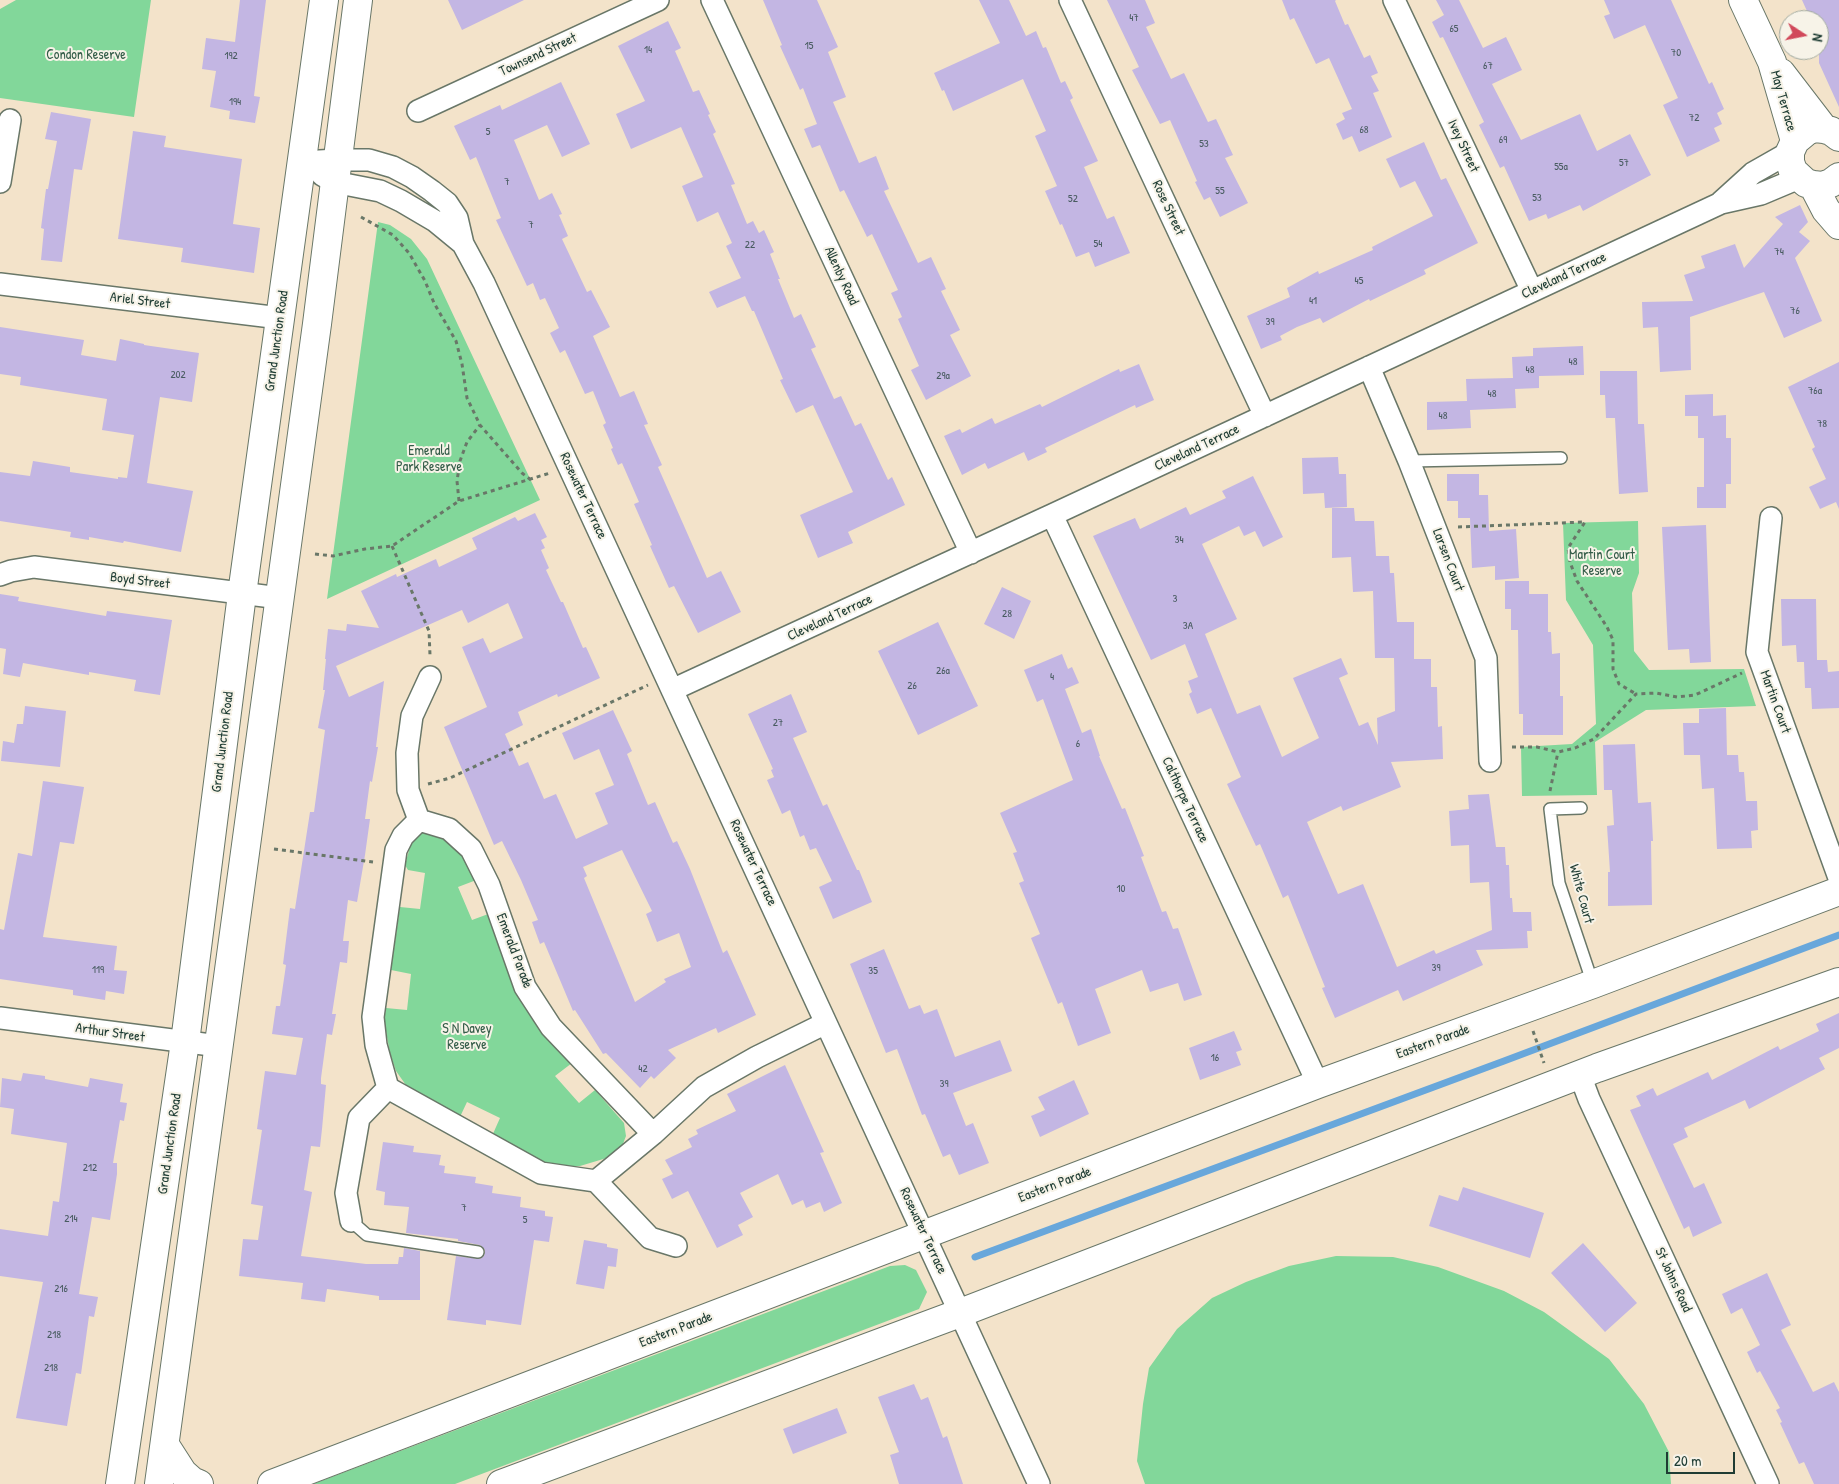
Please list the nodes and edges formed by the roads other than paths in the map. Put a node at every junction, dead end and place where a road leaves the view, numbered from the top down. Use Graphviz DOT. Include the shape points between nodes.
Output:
graph roads {
  1 [pos="324,0"];
  2 [pos="358,0"];
  3 [pos="658,0"];
  4 [pos="712,0"];
  5 [pos="1070,0"];
  6 [pos="1394,0"];
  7 [pos="1743,0"];
  8 [pos="1772,62"];
  9 [pos="418,111"];
  10 [pos="10,120"];
  11 [pos="1835,134"];
  12 [pos="1792,147"];
  13 [pos="302,162"];
  14 [pos="336,171"];
  15 [pos="1839,178"];
  16 [pos="0,182"];
  17 [pos="1806,182"];
  18 [pos="1721,203"];
  19 [pos="1839,225"];
  20 [pos="463,244"];
  21 [pos="0,284"];
  22 [pos="1532,291"];
  23 [pos="280,318"];
  24 [pos="317,324"];
  25 [pos="1369,367"];
  26 [pos="1266,416"];
  27 [pos="1562,458"];
  28 [pos="1409,461"];
  29 [pos="1052,516"];
  30 [pos="1771,518"];
  31 [pos="971,553"];
  32 [pos="0,575"];
  33 [pos="242,594"];
  34 [pos="280,598"];
  35 [pos="430,677"];
  36 [pos="669,683"];
  37 [pos="1490,761"];
  38 [pos="1581,808"];
  39 [pos="419,820"];
  40 [pos="1839,878"];
  41 [pos="1839,891"];
  42 [pos="1839,982"];
  43 [pos="1593,984"];
  44 [pos="0,1018"];
  45 [pos="826,1023"];
  46 [pos="185,1042"];
  47 [pos="219,1046"];
  48 [pos="1580,1075"];
  49 [pos="1318,1084"];
  50 [pos="388,1088"];
  51 [pos="653,1134"];
  52 [pos="596,1181"];
  53 [pos="351,1221"];
  54 [pos="925,1236"];
  55 [pos="676,1246"];
  56 [pos="478,1252"];
  57 [pos="960,1313"];
  58 [pos="165,1445"];
  59 [pos="120,1484"];
  60 [pos="159,1484"];
  61 [pos="199,1484"];
  62 [pos="272,1484"];
  63 [pos="501,1484"];
  64 [pos="1039,1484"];
  65 [pos="1768,1484"];
  1 -- 13 [label="main road, Grand Junction Road"];
  2 -- 14 [label="main road"];
  3 -- 9 [label="street, Townsend Street"];
  4 -- 31 [label="street, Allenby Road"];
  5 -- 26 [label="street, Rose Street"];
  6 -- 22 [label="street, Ivey Street"];
  7 -- 8 [label="main road, May Terrace"];
  8 -- 11 [label="main road, May Terrace"];
  8 -- 12 [label="main road, May Terrace"];
  10 -- 16 [label="street"];
  11 -- 12 [label="main road" via="1815,128 1807,131"];
  12 -- 17 [label="main road, May Terrace" via="1790,162"];
  12 -- 18 [label="street, Cleveland Terrace" via="1753,172"];
  13 -- 14 [label="street, Rosewater Terrace"];
  13 -- 23 [label="main road, Grand Junction Road"];
  14 -- 20 [label="street, Rosewater Terrace" via="436,221"];
  14 -- 20 [label="street, Rosewater Terrace" via="369,160 412,177 447,203 457,218"];
  14 -- 24 [label="main road"];
  15 -- 17 [label="main road" via="1822,186"];
  17 -- 18 [label="street, Cleveland Terrace"];
  17 -- 19 [label="main road"];
  18 -- 22 [label="street, Cleveland Terrace"];
  20 -- 36 [label="street, Rosewater Terrace" via="484,282"];
  21 -- 23 [label="street, Ariel Street"];
  22 -- 25 [label="street, Cleveland Terrace"];
  23 -- 24 [label="main road"];
  23 -- 33 [label="main road, Grand Junction Road"];
  24 -- 34 [label="main road"];
  25 -- 26 [label="street, Cleveland Terrace"];
  25 -- 28 [label="street, Larsen Court"];
  26 -- 29 [label="street, Cleveland Terrace"];
  27 -- 28 [label="lane"];
  28 -- 37 [label="street, Larsen Court" via="1486,658"];
  29 -- 31 [label="street, Cleveland Terrace"];
  29 -- 49 [label="street, Calthorpe Terrace"];
  30 -- 40 [label="street, Martin Court" via="1757,652"];
  31 -- 36 [label="street, Cleveland Terrace"];
  32 -- 33 [label="street, Boyd Street" via="34,567"];
  33 -- 34 [label="street, Boyd Street"];
  33 -- 46 [label="main road, Grand Junction Road"];
  34 -- 47 [label="main road"];
  35 -- 39 [label="street" via="412,716 407,753 408,790"];
  36 -- 45 [label="street, Rosewater Terrace"];
  38 -- 43 [label="lane, White Court" via="1550,809 1560,883"];
  39 -- 50 [label="street" via="396,850 373,1017 376,1045"];
  39 -- 51 [label="street, Emerald Parade" via="449,829 471,849 489,885 525,986 551,1027"];
  41 -- 43 [label="main road, Eastern Parade"];
  42 -- 48 [label="main road"];
  43 -- 49 [label="main road, Eastern Parade"];
  44 -- 46 [label="street, Arthur Street"];
  45 -- 51 [label="street" via="757,1056 704,1087"];
  45 -- 54 [label="street, Rosewater Terrace"];
  46 -- 47 [label="street, Arthur Street"];
  46 -- 59 [label="main road, Grand Junction Road"];
  47 -- 58 [label="main road"];
  48 -- 57 [label="main road"];
  48 -- 65 [label="street, St Johns Road"];
  49 -- 54 [label="main road, Eastern Parade"];
  50 -- 52 [label="street" via="541,1173"];
  50 -- 53 [label="street" via="360,1118 346,1193"];
  51 -- 52 [label="street"];
  52 -- 55 [label="street" via="650,1238"];
  53 -- 56 [label="lane" via="367,1235"];
  54 -- 57 [label="street, Rosewater Terrace"];
  54 -- 62 [label="main road, Eastern Parade"];
  57 -- 63 [label="main road"];
  57 -- 64 [label="street, Rosewater Terrace"];
  58 -- 60 [label="main road"];
  58 -- 61 [label="main road" via="182,1473"];
}
